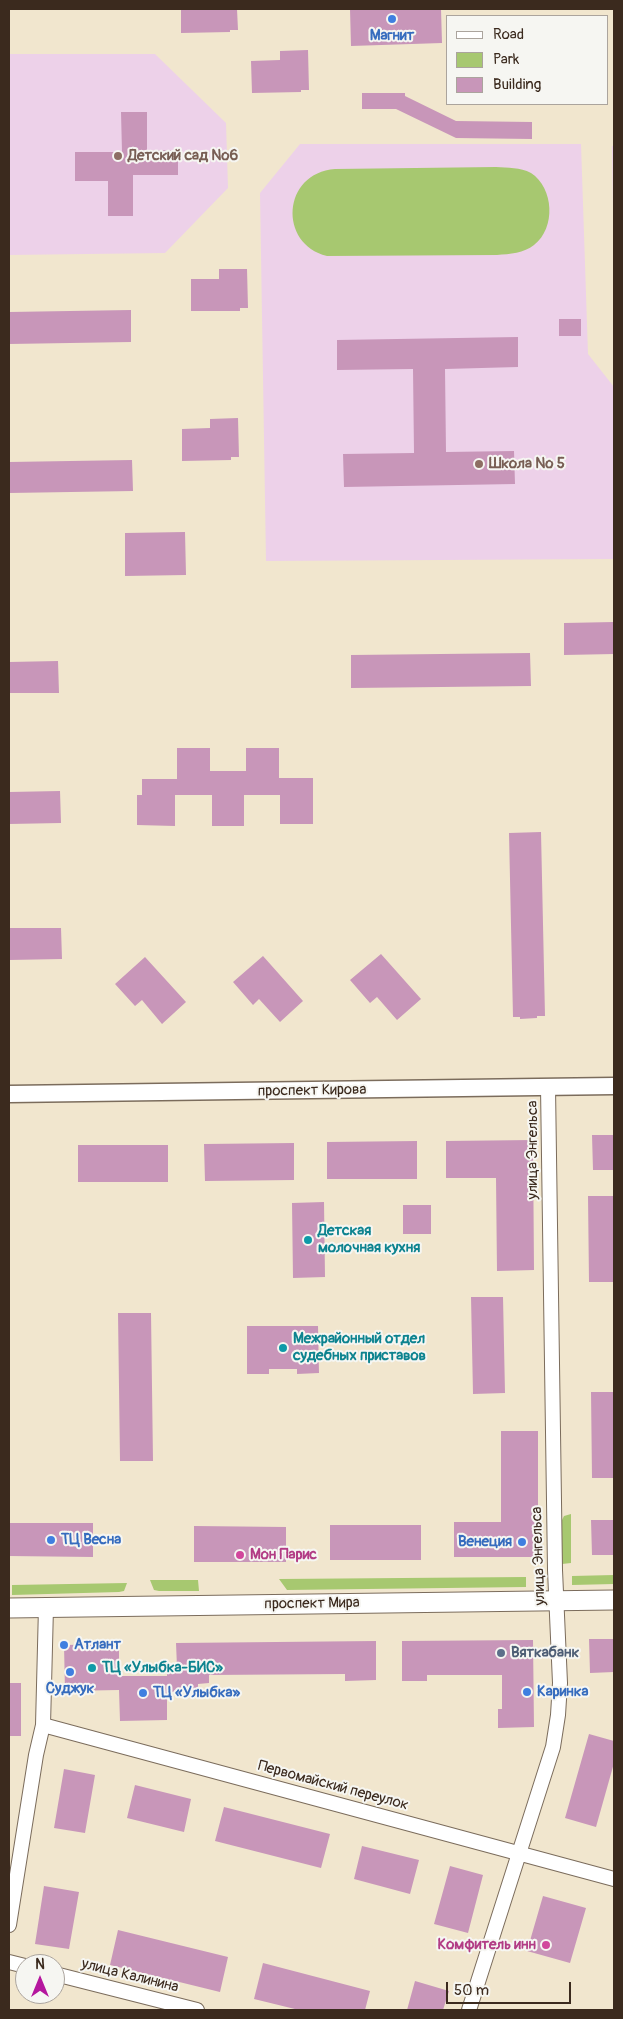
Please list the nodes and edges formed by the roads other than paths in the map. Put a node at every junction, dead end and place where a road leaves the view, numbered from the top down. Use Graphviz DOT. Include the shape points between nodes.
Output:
graph roads {
  1 [pos="614,1086"];
  2 [pos="548,1087"];
  3 [pos="9,1094"];
  4 [pos="614,1600"];
  5 [pos="556,1601"];
  6 [pos="46,1607"];
  7 [pos="9,1608"];
  8 [pos="43,1725"];
  9 [pos="519,1854"];
  10 [pos="614,1879"];
  11 [pos="9,1925"];
  12 [pos="65,1977"];
  13 [pos="197,2010"];
  14 [pos="468,2010"];
  1 -- 2 [label="street, проспект Кирова"];
  2 -- 3 [label="street, проспект Кирова"];
  2 -- 5 [label="street, улица Энгельса"];
  4 -- 5 [label="main road, проспект Мира"];
  5 -- 6 [label="main road, проспект Мира"];
  5 -- 9 [label="street, улица Энгельса" via="560,1684 558,1715 553,1747"];
  6 -- 7 [label="main road, проспект Мира"];
  6 -- 8 [label="street"];
  8 -- 9 [label="street, Первомайский переулок"];
  8 -- 11 [label="street"];
  9 -- 10 [label="street, Первомайский переулок"];
  9 -- 14 [label="street, улица Энгельса"];
  12 -- 13 [label="street, улица Калинина"];
}
